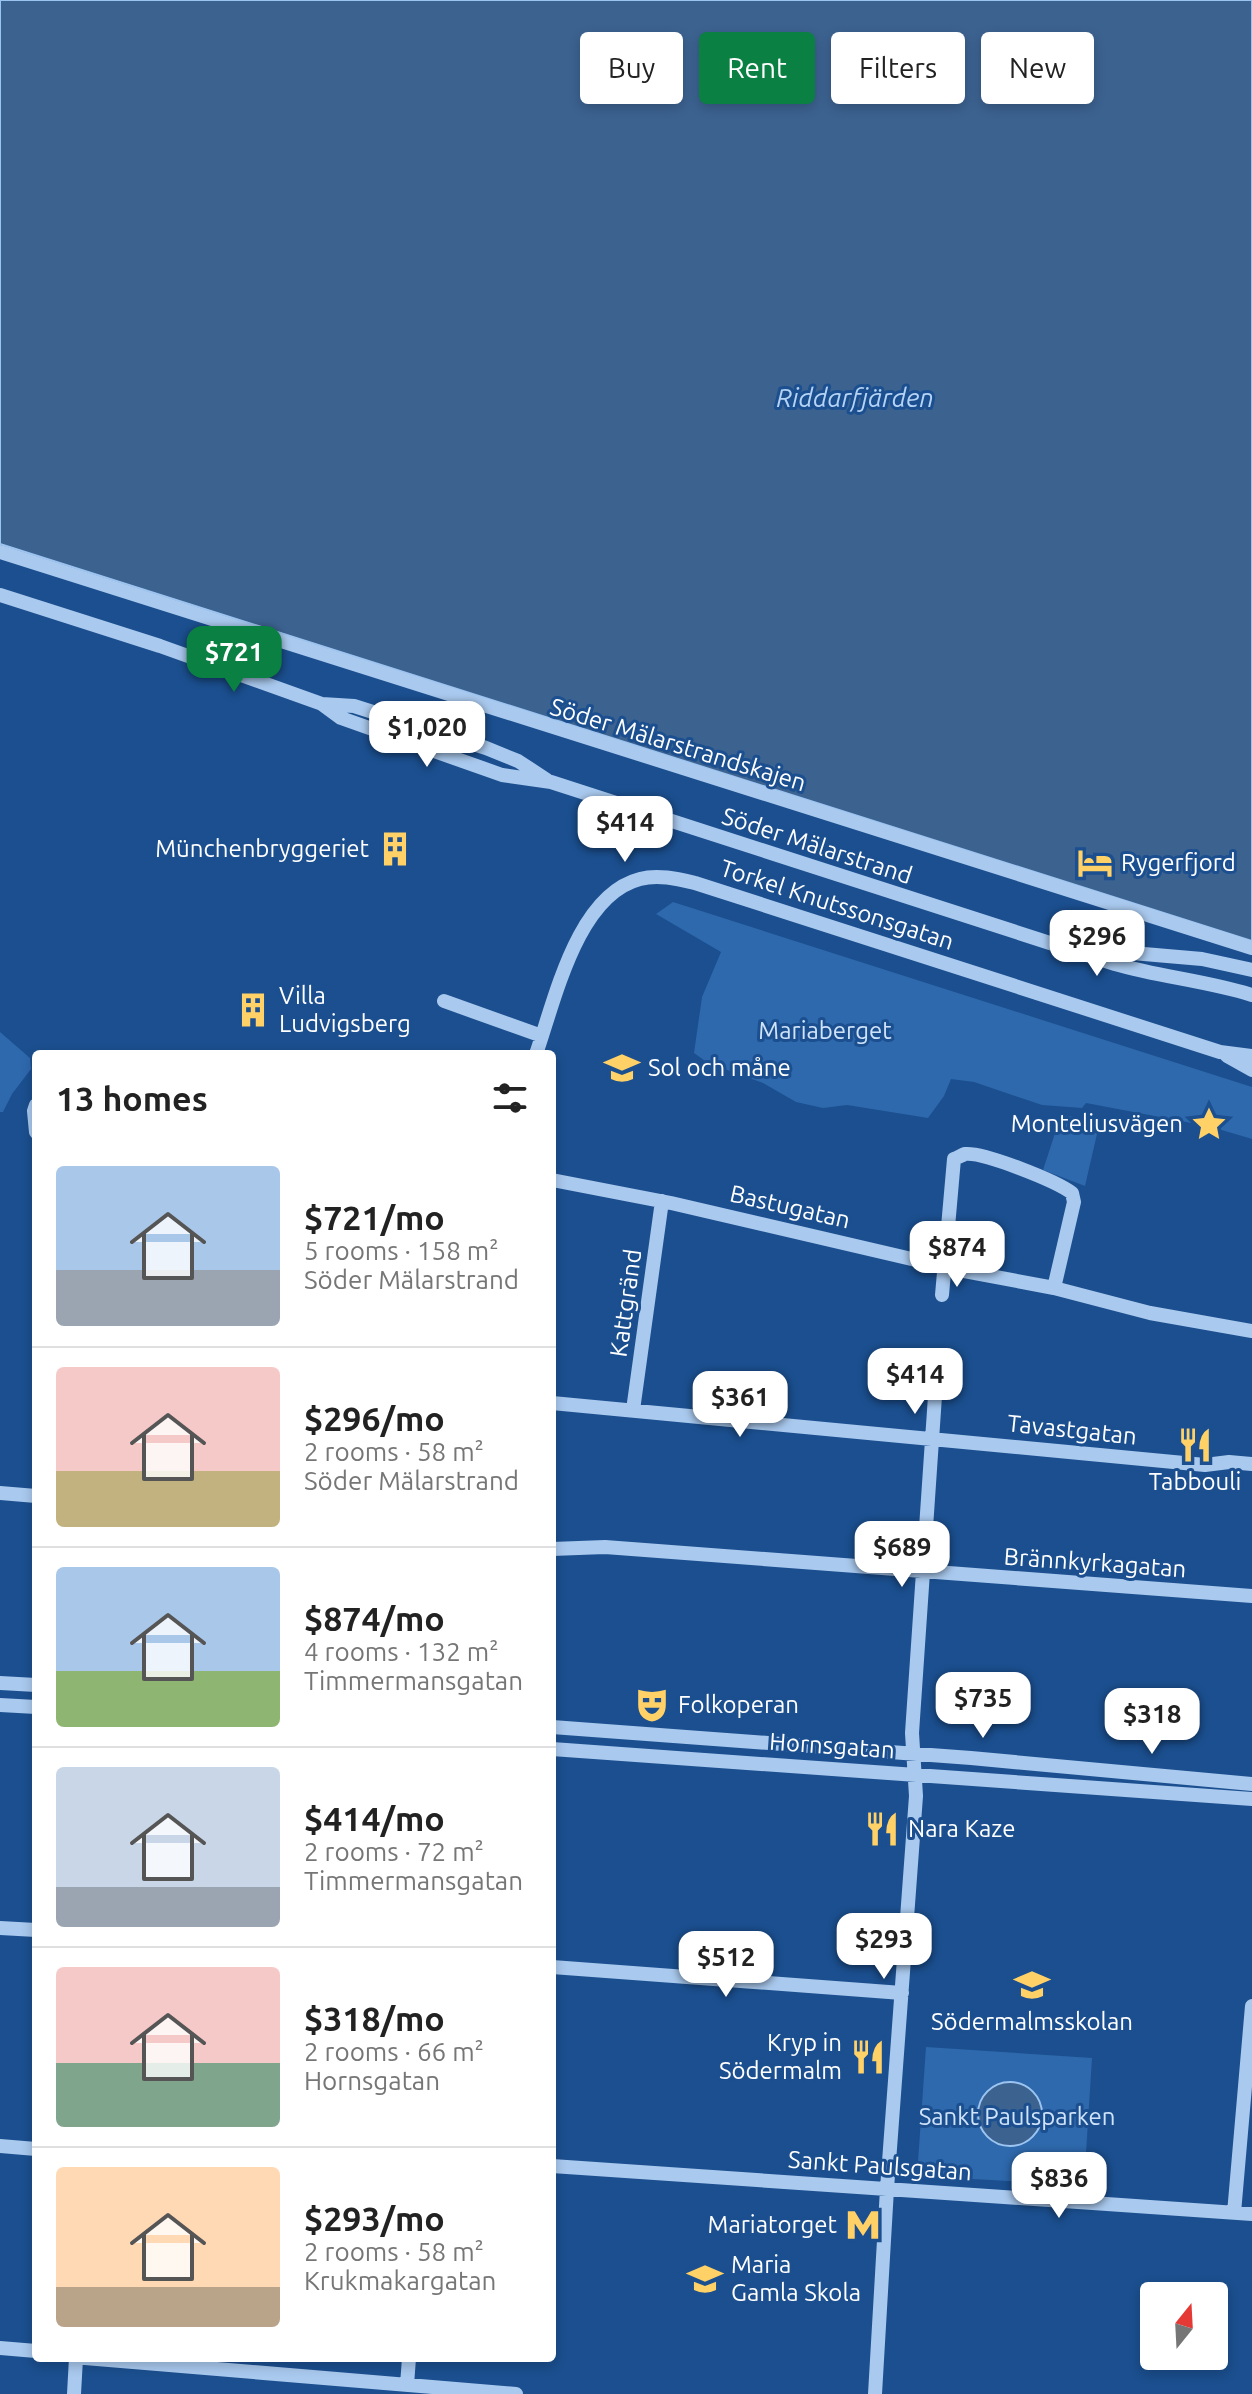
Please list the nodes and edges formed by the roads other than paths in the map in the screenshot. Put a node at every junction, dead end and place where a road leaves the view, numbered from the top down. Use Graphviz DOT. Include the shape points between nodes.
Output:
graph roads {
  1 [pos="0,552"];
  2 [pos="0,595"];
  3 [pos="1070,948"];
  4 [pos="1252,948"];
  5 [pos="1252,970"];
  6 [pos="1252,995"];
  7 [pos="444,1001"];
  8 [pos="542,1036"];
  9 [pos="537,1050"];
  10 [pos="1220,1052"];
  11 [pos="1252,1056"];
  12 [pos="1252,1070"];
  13 [pos="556,1181"];
  14 [pos="662,1201"];
  15 [pos="944,1265"];
  16 [pos="1054,1288"];
  17 [pos="942,1295"];
  18 [pos="1252,1331"];
  19 [pos="935,1396"];
  20 [pos="556,1403"];
  21 [pos="633,1410"];
  22 [pos="932,1438"];
  23 [pos="1252,1464"];
  24 [pos="0,1493"];
  25 [pos="32,1496"];
  26 [pos="556,1549"];
  27 [pos="925,1572"];
  28 [pos="1252,1596"];
  29 [pos="0,1683"];
  30 [pos="32,1685"];
  31 [pos="0,1705"];
  32 [pos="32,1707"];
  33 [pos="556,1727"];
  34 [pos="556,1749"];
  35 [pos="914,1755"];
  36 [pos="915,1773"];
  37 [pos="1252,1784"];
  38 [pos="1252,1799"];
  39 [pos="0,1928"];
  40 [pos="32,1930"];
  41 [pos="556,1967"];
  42 [pos="902,1993"];
  43 [pos="1252,2006"];
  44 [pos="0,2146"];
  45 [pos="32,2149"];
  46 [pos="556,2166"];
  47 [pos="887,2189"];
  48 [pos="1234,2213"];
  49 [pos="1252,2214"];
  50 [pos="0,2348"];
  51 [pos="32,2351"];
  52 [pos="76,2362"];
  53 [pos="133,2362"];
  54 [pos="409,2362"];
  55 [pos="407,2385"];
  56 [pos="74,2394"];
  57 [pos="516,2394"];
  58 [pos="875,2394"];
  1 -- 4 [label="street, Söder Mälarstrandskajen"];
  2 -- 3 [label="street, Söder Mälarstrand" via="322,704 354,706 486,748 551,782"];
  3 -- 5 [label="street, Söder Mälarstrand" via="1176,956"];
  3 -- 6 [label="street, Söder Mälarstrand" via="1151,974"];
  7 -- 8 [label="street"];
  8 -- 9 [label="street, Torkel Knutssonsgatan"];
  8 -- 10 [label="street, Torkel Knutssonsgatan" via="595,909 624,886 649,877 695,883"];
  10 -- 11 [label="street, Torkel Knutssonsgatan"];
  10 -- 12 [label="street, Torkel Knutssonsgatan"];
  13 -- 14 [label="street, Bastugatan"];
  14 -- 15 [label="street, Bastugatan"];
  14 -- 21 [label="street, Kattgränd"];
  15 -- 16 [label="street, Bastugatan"];
  15 -- 16 [label="street" via="954,1159 978,1155 1072,1193"];
  15 -- 17 [label="street"];
  16 -- 18 [label="street, Bastugatan" via="1150,1313"];
  19 -- 22 [label="street"];
  20 -- 21 [label="street, Tavastgatan"];
  21 -- 22 [label="street, Tavastgatan"];
  22 -- 23 [label="street, Tavastgatan" via="1205,1465"];
  22 -- 27 [label="street"];
  24 -- 25 [label="street"];
  26 -- 27 [label="street, Brännkyrkagatan" via="605,1547"];
  27 -- 28 [label="street, Brännkyrkagatan"];
  27 -- 35 [label="street"];
  29 -- 30 [label="street"];
  31 -- 32 [label="street"];
  33 -- 35 [label="street, Hornsgatan"];
  34 -- 36 [label="street, Hornsgatan"];
  35 -- 36 [label="street"];
  35 -- 37 [label="street, Hornsgatan"];
  36 -- 38 [label="street, Hornsgatan"];
  36 -- 42 [label="street"];
  39 -- 40 [label="street"];
  41 -- 42 [label="street"];
  42 -- 47 [label="street"];
  43 -- 48 [label="street"];
  44 -- 45 [label="street"];
  46 -- 47 [label="street, Sankt Paulsgatan"];
  47 -- 48 [label="street, Sankt Paulsgatan"];
  47 -- 58 [label="street"];
  48 -- 49 [label="street, Sankt Paulsgatan"];
  50 -- 51 [label="street"];
  52 -- 56 [label="street"];
  53 -- 55 [label="street"];
  54 -- 55 [label="street"];
  55 -- 57 [label="street"];
}
